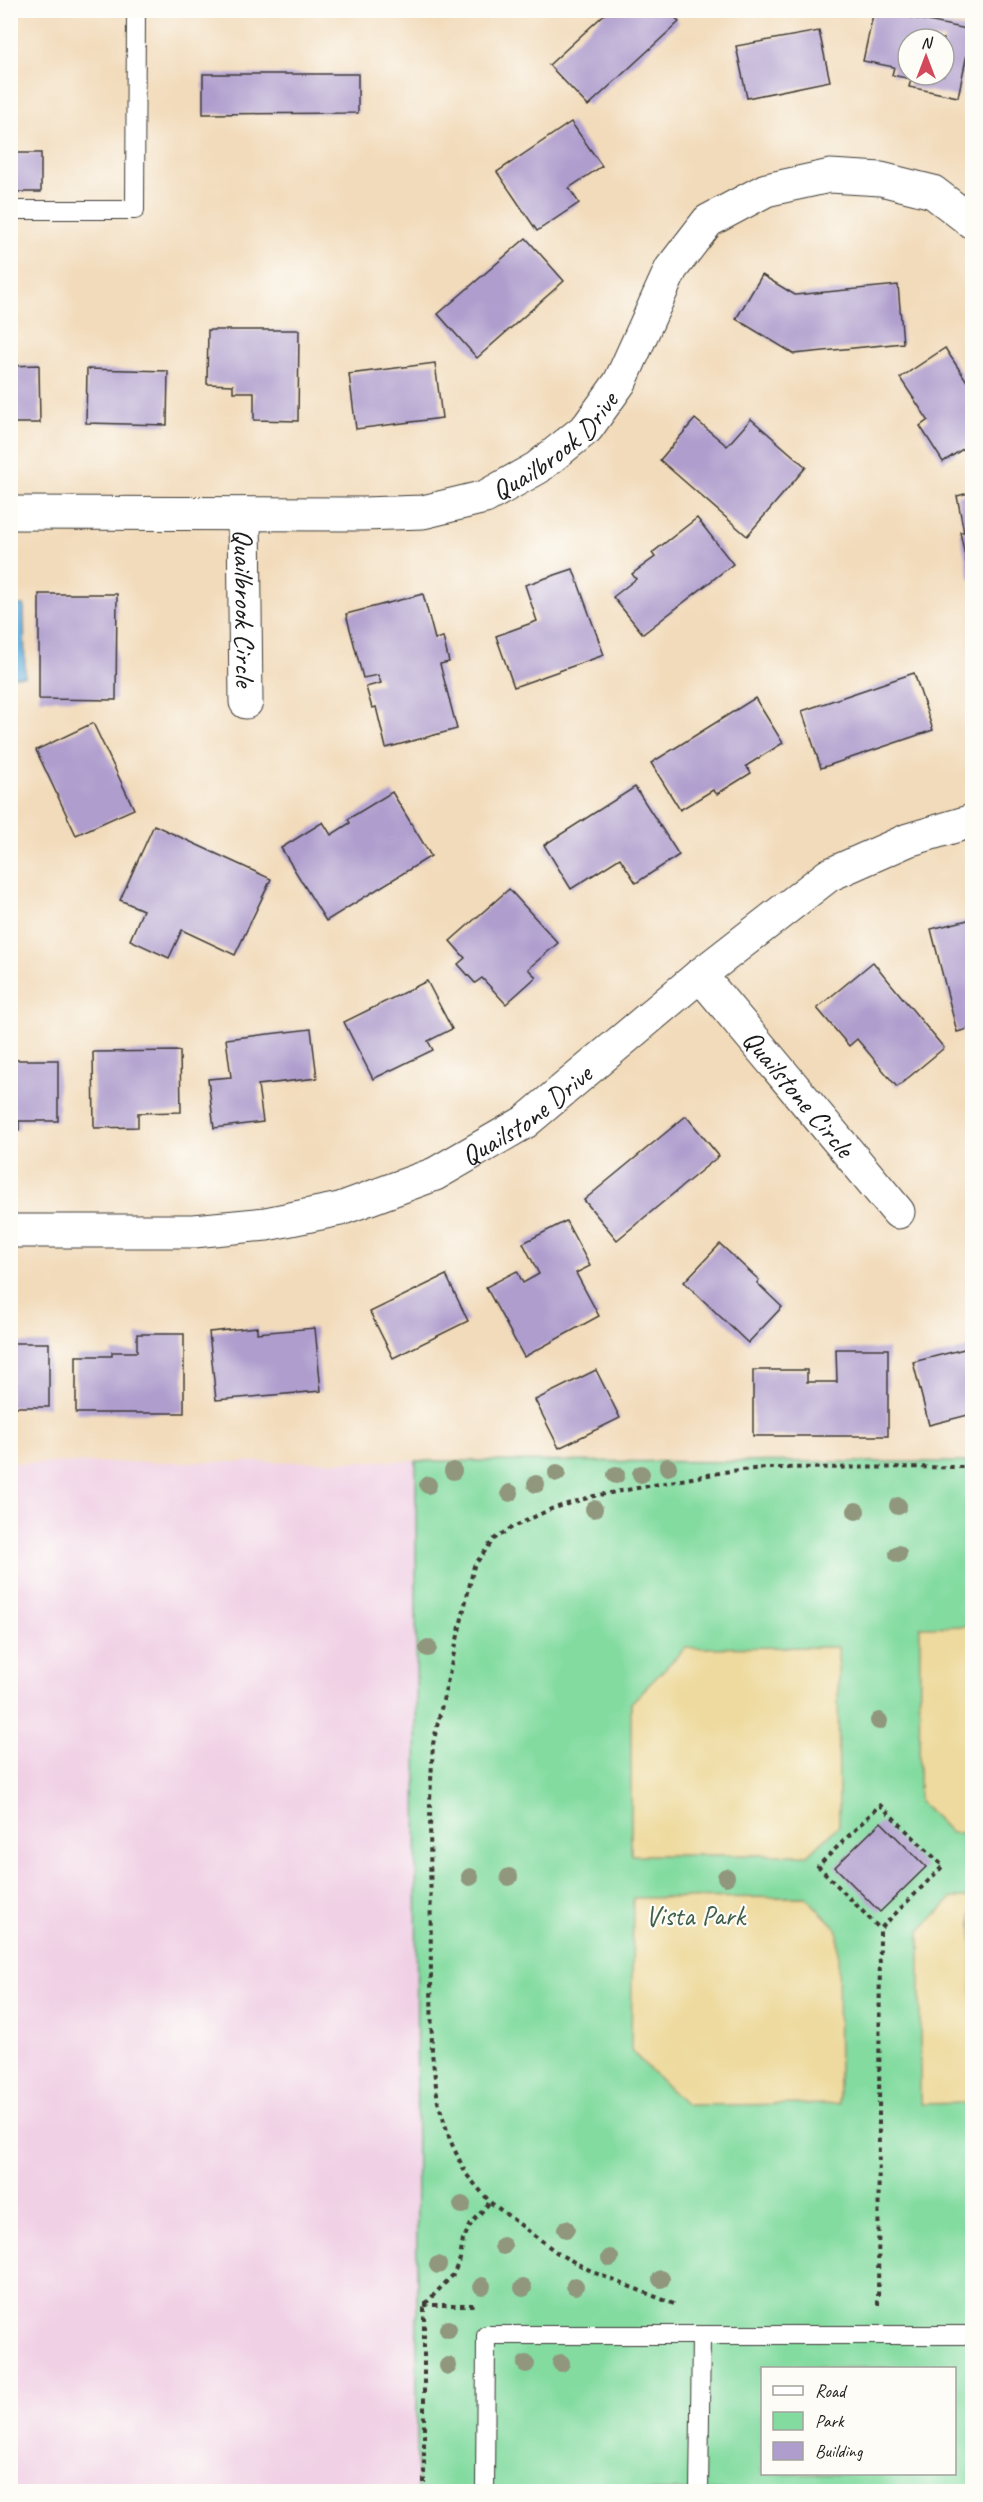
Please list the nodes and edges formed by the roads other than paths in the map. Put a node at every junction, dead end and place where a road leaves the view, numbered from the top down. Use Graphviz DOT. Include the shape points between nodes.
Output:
graph roads {
  1 [pos="136,10"];
  2 [pos="10,210"];
  3 [pos="972,222"];
  4 [pos="10,513"];
  5 [pos="244,514"];
  6 [pos="246,702"];
  7 [pos="972,821"];
  8 [pos="700,975"];
  9 [pos="898,1212"];
  10 [pos="10,1232"];
  11 [pos="972,2335"];
  12 [pos="701,2336"];
  13 [pos="485,2492"];
  14 [pos="699,2492"];
  1 -- 2 [label="lane" via="135,210"];
  3 -- 5 [label="street, Quailbrook Drive" via="933,192 881,179 830,176 766,190 708,221 671,269 620,382 586,428 537,468 485,497 423,512"];
  4 -- 5 [label="street, Quailbrook Drive"];
  5 -- 6 [label="street, Quailbrook Circle"];
  7 -- 8 [label="street, Quailstone Drive" via="908,840 829,874"];
  8 -- 9 [label="street, Quailstone Circle"];
  8 -- 10 [label="street, Quailstone Drive" via="525,1122 435,1174 339,1209 266,1224 194,1231"];
  11 -- 12 [label="lane"];
  12 -- 13 [label="lane" via="486,2335"];
  12 -- 14 [label="lane"];
}
